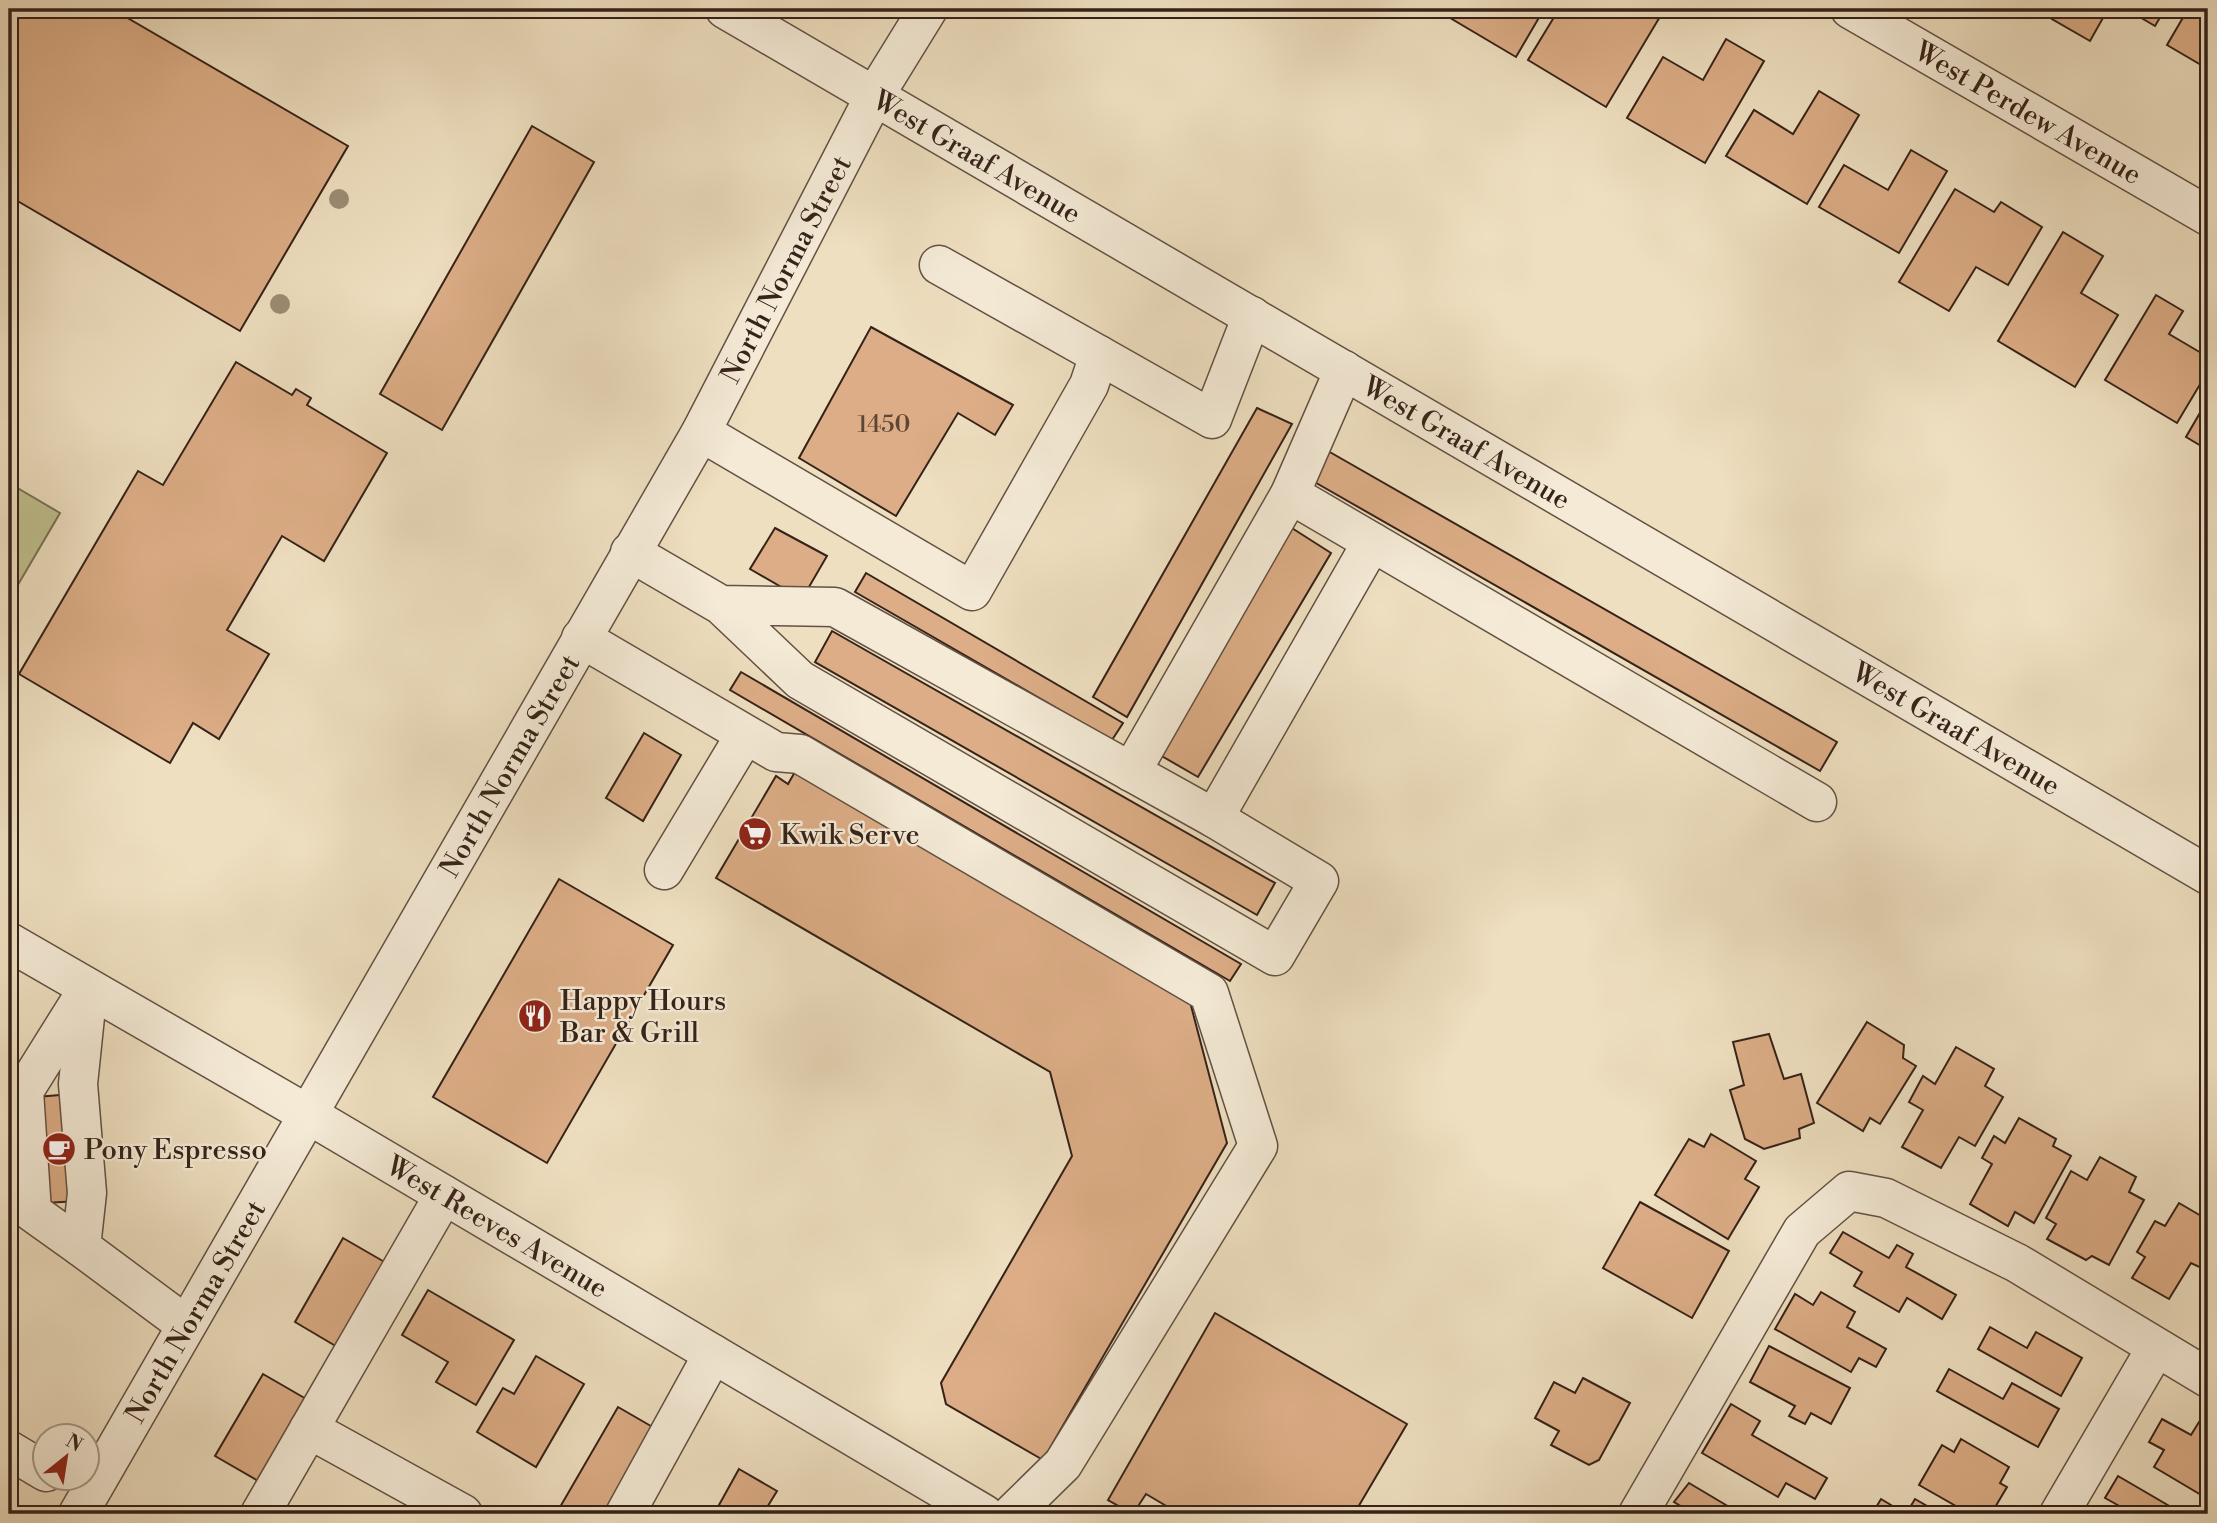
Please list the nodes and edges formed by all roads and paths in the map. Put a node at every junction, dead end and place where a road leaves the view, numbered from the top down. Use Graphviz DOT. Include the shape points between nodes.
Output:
graph roads {
  1 [pos="724,9"];
  2 [pos="928,9"];
  3 [pos="1850,9"];
  4 [pos="875,95"];
  5 [pos="2208,216"];
  6 [pos="939,265"];
  7 [pos="1252,316"];
  8 [pos="1099,355"];
  9 [pos="1344,370"];
  10 [pos="701,432"];
  11 [pos="1290,494"];
  12 [pos="1372,542"];
  13 [pos="630,551"];
  14 [pos="721,605"];
  15 [pos="581,638"];
  16 [pos="745,735"];
  17 [pos="1131,772"];
  18 [pos="1816,802"];
  19 [pos="1214,818"];
  20 [pos="664,870"];
  21 [pos="2208,875"];
  22 [pos="9,942"];
  23 [pos="88,988"];
  24 [pos="309,1115"];
  25 [pos="444,1195"];
  26 [pos="81,1247"];
  27 [pos="186,1325"];
  28 [pos="2155,1348"];
  29 [pos="713,1354"];
  30 [pos="2208,1378"];
  31 [pos="309,1429"];
  32 [pos="9,1450"];
  33 [pos="32,1464"];
  34 [pos="70,1492"];
  35 [pos="83,1505"];
  36 [pos="260,1514"];
  37 [pos="463,1514"];
  38 [pos="625,1514"];
  39 [pos="984,1514"];
  40 [pos="1012,1514"];
  41 [pos="1638,1514"];
  42 [pos="2059,1514"];
  1 -- 4 [label="street, West Graaf Avenue"];
  2 -- 4 [label="street, North Norma Street"];
  3 -- 5 [label="street, West Perdew Avenue"];
  4 -- 7 [label="street, West Graaf Avenue"];
  4 -- 10 [label="street, North Norma Street"];
  6 -- 8 [label="street"];
  7 -- 8 [label="street" via="1212,419"];
  7 -- 9 [label="street, West Graaf Avenue"];
  8 -- 10 [label="street" via="1089,385 972,592"];
  9 -- 11 [label="street"];
  9 -- 21 [label="street, West Graaf Avenue"];
  10 -- 13 [label="street, North Norma Street"];
  11 -- 12 [label="street"];
  11 -- 17 [label="street"];
  12 -- 18 [label="street"];
  12 -- 19 [label="street"];
  13 -- 14 [label="street"];
  13 -- 15 [label="street, North Norma Street"];
  14 -- 17 [label="street" via="835,607"];
  14 -- 19 [label="street" via="800,680 1275,956 1319,881"];
  15 -- 16 [label="street"];
  15 -- 24 [label="street, North Norma Street"];
  16 -- 20 [label="street"];
  16 -- 40 [label="street" via="775,752 800,754 1209,993 1258,1146 1063,1464"];
  17 -- 19 [label="street"];
  22 -- 23 [label="street, West Reeves Avenue"];
  23 -- 24 [label="street, West Reeves Avenue"];
  23 -- 26 [label="street" via="78,1084 87,1193"];
  23 -- 26 [label="street" via="23,1091 32,1212"];
  24 -- 25 [label="street, West Reeves Avenue"];
  24 -- 27 [label="street, North Norma Street"];
  25 -- 29 [label="street, West Reeves Avenue"];
  25 -- 31 [label="street"];
  26 -- 27 [label="street"];
  27 -- 35 [label="street, North Norma Street"];
  28 -- 30 [label="street"];
  28 -- 41 [label="street" via="2017,1263 1886,1198 1849,1191 1802,1231"];
  28 -- 42 [label="street"];
  29 -- 38 [label="street"];
  29 -- 39 [label="street, West Reeves Avenue"];
  31 -- 36 [label="street"];
  31 -- 37 [label="street"];
  32 -- 33 [label="street"];
  34 -- 35 [label="street"];
}
